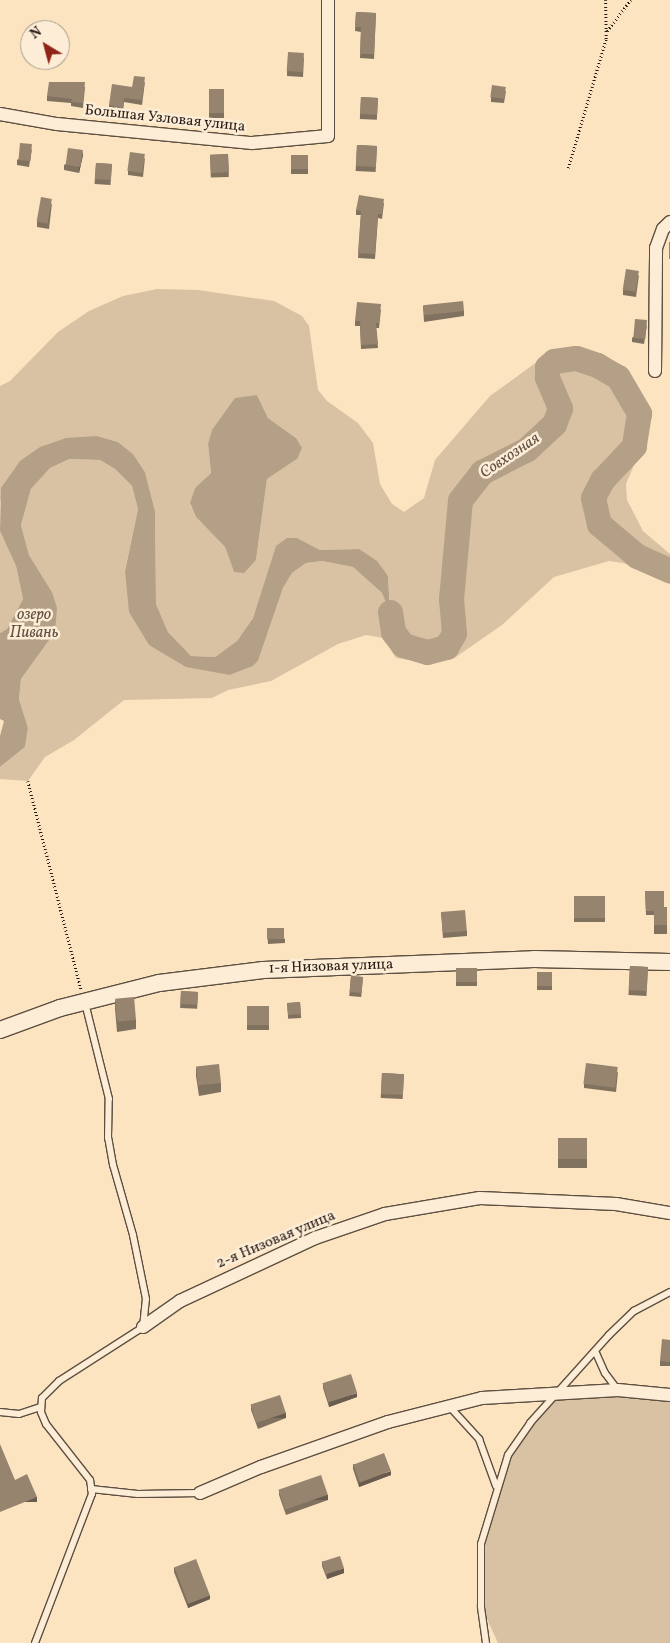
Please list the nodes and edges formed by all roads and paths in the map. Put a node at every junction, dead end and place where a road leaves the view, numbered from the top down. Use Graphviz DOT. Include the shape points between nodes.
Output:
graph roads {
  1 [pos="328,0"];
  2 [pos="605,0"];
  3 [pos="630,0"];
  4 [pos="606,32"];
  5 [pos="0,114"];
  6 [pos="568,168"];
  7 [pos="670,222"];
  8 [pos="655,371"];
  9 [pos="28,781"];
  10 [pos="670,962"];
  11 [pos="85,1002"];
  12 [pos="0,1030"];
  13 [pos="670,1213"];
  14 [pos="670,1292"];
  15 [pos="143,1327"];
  16 [pos="596,1353"];
  17 [pos="618,1390"];
  18 [pos="558,1393"];
  19 [pos="670,1395"];
  20 [pos="449,1406"];
  21 [pos="40,1407"];
  22 [pos="0,1412"];
  23 [pos="496,1486"];
  24 [pos="91,1489"];
  25 [pos="200,1493"];
  26 [pos="36,1643"];
  27 [pos="486,1643"];
  1 -- 5 [label="street, Большая Узловая улица" via="328,136 252,144 57,124"];
  2 -- 4 [label="path"];
  3 -- 4 [label="path"];
  4 -- 6 [label="path"];
  7 -- 8 [label="street" via="663,229 656,248"];
  9 -- 11 [label="path" via="68,948"];
  10 -- 11 [label="street, 1-я Низовая улица" via="534,959 263,970 159,983"];
  11 -- 12 [label="street, 1-я Низовая улица"];
  11 -- 15 [label="lane" via="109,1099 108,1138 113,1165 133,1235 146,1300"];
  13 -- 15 [label="street, 2-я Низовая улица" via="616,1204 480,1198 385,1214 315,1238 180,1301"];
  14 -- 16 [label="lane" via="634,1311"];
  15 -- 21 [label="lane" via="53,1386 43,1395"];
  16 -- 17 [label="lane" via="605,1374"];
  16 -- 18 [label="lane"];
  17 -- 18 [label="street"];
  17 -- 19 [label="street"];
  18 -- 20 [label="street" via="482,1398"];
  18 -- 23 [label="lane" via="530,1423 508,1455"];
  20 -- 23 [label="lane" via="479,1439"];
  20 -- 25 [label="street" via="388,1422 261,1467"];
  21 -- 22 [label="lane" via="19,1414"];
  21 -- 24 [label="lane" via="50,1430 90,1480"];
  23 -- 27 [label="lane" via="481,1544 481,1606"];
  24 -- 25 [label="lane" via="138,1494"];
  24 -- 26 [label="lane" via="91,1499"];
}
